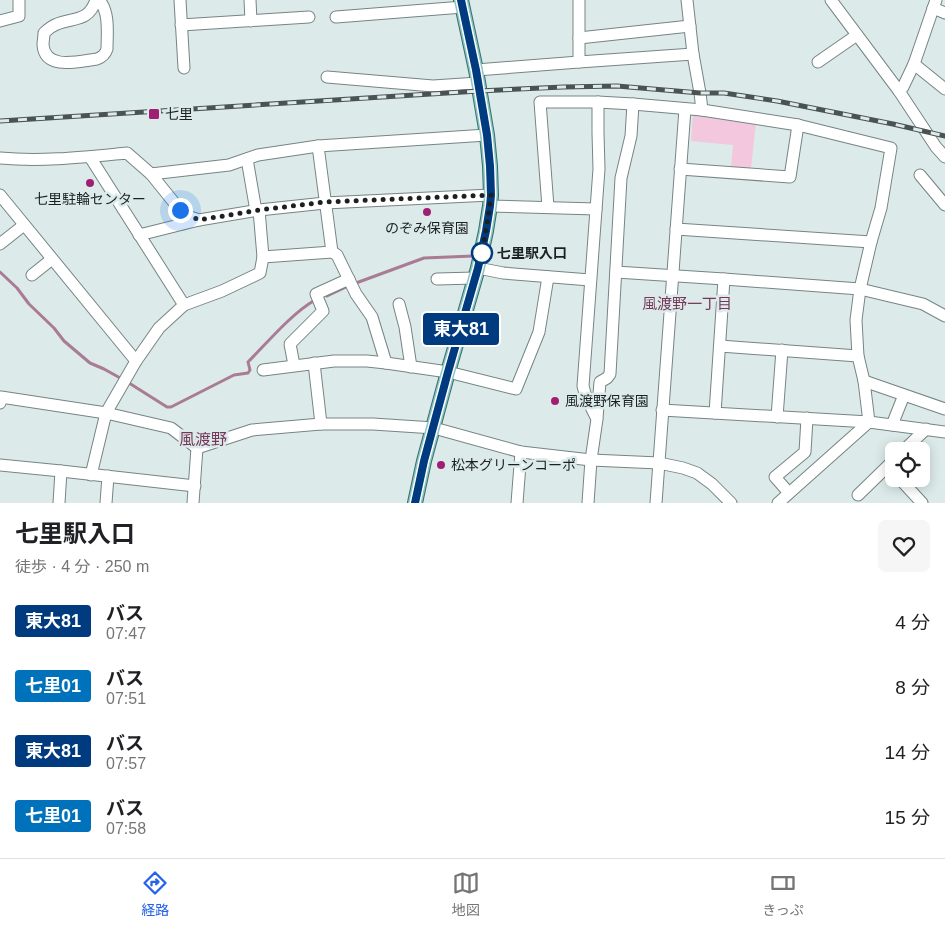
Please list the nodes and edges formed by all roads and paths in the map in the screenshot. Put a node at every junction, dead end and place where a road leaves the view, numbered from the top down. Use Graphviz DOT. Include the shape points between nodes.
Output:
graph roads {
  1 [pos="19,0"];
  2 [pos="97,0"];
  3 [pos="180,0"];
  4 [pos="250,0"];
  5 [pos="579,0"];
  6 [pos="687,0"];
  7 [pos="831,0"];
  8 [pos="462,3"];
  9 [pos="934,4"];
  10 [pos="945,13"];
  11 [pos="308,17"];
  12 [pos="336,17"];
  13 [pos="0,21"];
  14 [pos="251,21"];
  15 [pos="181,25"];
  16 [pos="690,26"];
  17 [pos="858,35"];
  18 [pos="579,38"];
  19 [pos="693,54"];
  20 [pos="579,62"];
  21 [pos="818,62"];
  22 [pos="914,64"];
  23 [pos="184,68"];
  24 [pos="477,76"];
  25 [pos="327,77"];
  26 [pos="945,89"];
  27 [pos="900,91"];
  28 [pos="598,102"];
  29 [pos="633,104"];
  30 [pos="684,109"];
  31 [pos="702,110"];
  32 [pos="798,125"];
  33 [pos="487,135"];
  34 [pos="318,146"];
  35 [pos="90,157"];
  36 [pos="945,157"];
  37 [pos="0,158"];
  38 [pos="247,159"];
  39 [pos="680,169"];
  40 [pos="152,174"];
  41 [pos="920,175"];
  42 [pos="0,195"];
  43 [pos="490,200"];
  44 [pos="325,202"];
  45 [pos="945,205"];
  46 [pos="25,207"];
  47 [pos="548,207"];
  48 [pos="596,209"];
  49 [pos="257,211"];
  50 [pos="16,215"];
  51 [pos="199,220"];
  52 [pos="24,225"];
  53 [pos="676,229"];
  54 [pos="139,235"];
  55 [pos="871,242"];
  56 [pos="0,244"];
  57 [pos="332,252"];
  58 [pos="262,257"];
  59 [pos="52,259"];
  60 [pos="616,272"];
  61 [pos="477,273"];
  62 [pos="32,275"];
  63 [pos="548,276"];
  64 [pos="672,276"];
  65 [pos="349,279"];
  66 [pos="437,279"];
  67 [pos="724,279"];
  68 [pos="590,280"];
  69 [pos="860,289"];
  70 [pos="399,304"];
  71 [pos="184,305"];
  72 [pos="945,316"];
  73 [pos="720,346"];
  74 [pos="782,350"];
  75 [pos="858,356"];
  76 [pos="136,361"];
  77 [pos="314,363"];
  78 [pos="386,363"];
  79 [pos="294,365"];
  80 [pos="411,367"];
  81 [pos="263,370"];
  82 [pos="448,372"];
  83 [pos="583,376"];
  84 [pos="864,381"];
  85 [pos="600,382"];
  86 [pos="904,395"];
  87 [pos="0,403"];
  88 [pos="945,409"];
  89 [pos="662,410"];
  90 [pos="106,413"];
  91 [pos="715,413"];
  92 [pos="777,417"];
  93 [pos="807,418"];
  94 [pos="596,419"];
  95 [pos="869,422"];
  96 [pos="321,424"];
  97 [pos="892,425"];
  98 [pos="434,428"];
  99 [pos="926,429"];
  100 [pos="945,432"];
  101 [pos="912,442"];
  102 [pos="197,448"];
  103 [pos="521,452"];
  104 [pos="591,460"];
  105 [pos="659,463"];
  106 [pos="0,465"];
  107 [pos="61,471"];
  108 [pos="885,472"];
  109 [pos="91,475"];
  110 [pos="108,476"];
  111 [pos="195,486"];
  112 [pos="907,487"];
  113 [pos="789,493"];
  114 [pos="858,495"];
  115 [pos="59,503"];
  116 [pos="106,503"];
  117 [pos="193,503"];
  118 [pos="415,503"];
  119 [pos="517,503"];
  120 [pos="588,503"];
  121 [pos="656,503"];
  122 [pos="731,503"];
  123 [pos="778,503"];
  124 [pos="922,503"];
  1 -- 13 [label="street" via="19,16"];
  2 -- 2 [label="street" via="104,5 106,14 106,53 97,59 58,63 47,56 43,46 44,33 60,23 84,17"];
  3 -- 15 [label="street"];
  4 -- 14 [label="street"];
  5 -- 18 [label="street"];
  6 -- 16 [label="street"];
  7 -- 17 [label="street"];
  8 -- 12 [label="street"];
  8 -- 24 [label="main road"];
  9 -- 10 [label="street"];
  9 -- 22 [label="street"];
  11 -- 14 [label="street"];
  14 -- 15 [label="street"];
  15 -- 23 [label="street"];
  16 -- 18 [label="street"];
  16 -- 19 [label="street"];
  17 -- 21 [label="street"];
  17 -- 27 [label="street"];
  18 -- 20 [label="street"];
  19 -- 20 [label="street"];
  19 -- 31 [label="street"];
  20 -- 24 [label="street"];
  22 -- 26 [label="street"];
  22 -- 27 [label="street"];
  24 -- 25 [label="street" via="433,86"];
  24 -- 33 [label="main road"];
  27 -- 36 [label="street"];
  28 -- 29 [label="street"];
  28 -- 47 [label="street" via="540,102"];
  28 -- 48 [label="street"];
  29 -- 30 [label="street"];
  29 -- 60 [label="street" via="631,136 622,178"];
  30 -- 31 [label="street"];
  30 -- 39 [label="street"];
  31 -- 32 [label="street"];
  32 -- 39 [label="street" via="790,177"];
  32 -- 55 [label="street" via="891,148 881,208"];
  33 -- 34 [label="street"];
  33 -- 43 [label="main road"];
  34 -- 38 [label="street"];
  34 -- 44 [label="street"];
  35 -- 37 [label="street"];
  35 -- 40 [label="street" via="126,154"];
  35 -- 54 [label="street"];
  38 -- 40 [label="street" via="229,165"];
  38 -- 49 [label="street"];
  39 -- 53 [label="street"];
  40 -- 51 [label="street" via="180,210"];
  41 -- 45 [label="street"];
  42 -- 50 [label="street"];
  43 -- 44 [label="street"];
  43 -- 47 [label="street"];
  43 -- 61 [label="main road"];
  44 -- 49 [label="street"];
  44 -- 57 [label="street"];
  46 -- 50 [label="street"];
  47 -- 48 [label="street"];
  48 -- 68 [label="street"];
  49 -- 51 [label="street"];
  49 -- 58 [label="street"];
  50 -- 52 [label="street"];
  51 -- 54 [label="street"];
  52 -- 56 [label="street"];
  52 -- 59 [label="street"];
  53 -- 55 [label="street"];
  53 -- 64 [label="street"];
  54 -- 71 [label="street"];
  55 -- 69 [label="street"];
  57 -- 58 [label="street"];
  57 -- 65 [label="street" via="337,254"];
  58 -- 71 [label="street" via="260,273"];
  59 -- 62 [label="street"];
  59 -- 76 [label="street"];
  60 -- 64 [label="street"];
  60 -- 85 [label="street" via="610,374"];
  61 -- 63 [label="street"];
  61 -- 66 [label="street"];
  61 -- 82 [label="main road"];
  63 -- 68 [label="street"];
  63 -- 82 [label="street" via="539,332 516,390"];
  64 -- 67 [label="street"];
  64 -- 89 [label="street"];
  65 -- 78 [label="street" via="372,318"];
  65 -- 79 [label="street" via="316,294 323,311 290,344"];
  67 -- 69 [label="street"];
  67 -- 73 [label="street"];
  68 -- 83 [label="street"];
  69 -- 72 [label="street" via="923,304"];
  69 -- 75 [label="street" via="856,320"];
  70 -- 80 [label="street"];
  71 -- 76 [label="street" via="158,328"];
  73 -- 74 [label="street"];
  73 -- 91 [label="street"];
  74 -- 75 [label="street"];
  74 -- 92 [label="street"];
  75 -- 84 [label="street"];
  76 -- 90 [label="street"];
  77 -- 78 [label="street"];
  77 -- 79 [label="street"];
  77 -- 96 [label="street"];
  78 -- 80 [label="street"];
  79 -- 81 [label="street"];
  80 -- 82 [label="street"];
  82 -- 98 [label="main road"];
  83 -- 85 [label="street"];
  83 -- 94 [label="street" via="586,397"];
  84 -- 86 [label="street"];
  84 -- 95 [label="street"];
  85 -- 94 [label="street"];
  86 -- 88 [label="street"];
  86 -- 97 [label="street"];
  87 -- 90 [label="street" via="1,397"];
  89 -- 91 [label="street"];
  89 -- 105 [label="street"];
  90 -- 102 [label="street" via="171,428"];
  90 -- 109 [label="street"];
  91 -- 92 [label="street"];
  92 -- 93 [label="street"];
  93 -- 95 [label="street"];
  93 -- 113 [label="street" via="805,452 775,477"];
  94 -- 104 [label="street"];
  95 -- 97 [label="street"];
  95 -- 113 [label="street"];
  96 -- 98 [label="street"];
  96 -- 102 [label="street" via="252,430"];
  97 -- 99 [label="street"];
  98 -- 103 [label="street"];
  98 -- 118 [label="main road"];
  99 -- 100 [label="street"];
  99 -- 101 [label="street"];
  102 -- 111 [label="street"];
  103 -- 104 [label="street"];
  103 -- 119 [label="street"];
  104 -- 105 [label="street"];
  104 -- 120 [label="street"];
  105 -- 121 [label="street"];
  105 -- 122 [label="street" via="697,473"];
  106 -- 107 [label="street"];
  107 -- 109 [label="street"];
  107 -- 115 [label="street"];
  108 -- 114 [label="street"];
  109 -- 110 [label="street"];
  110 -- 111 [label="street"];
  110 -- 116 [label="street"];
  111 -- 117 [label="street"];
  112 -- 124 [label="street"];
  113 -- 123 [label="street"];
}
